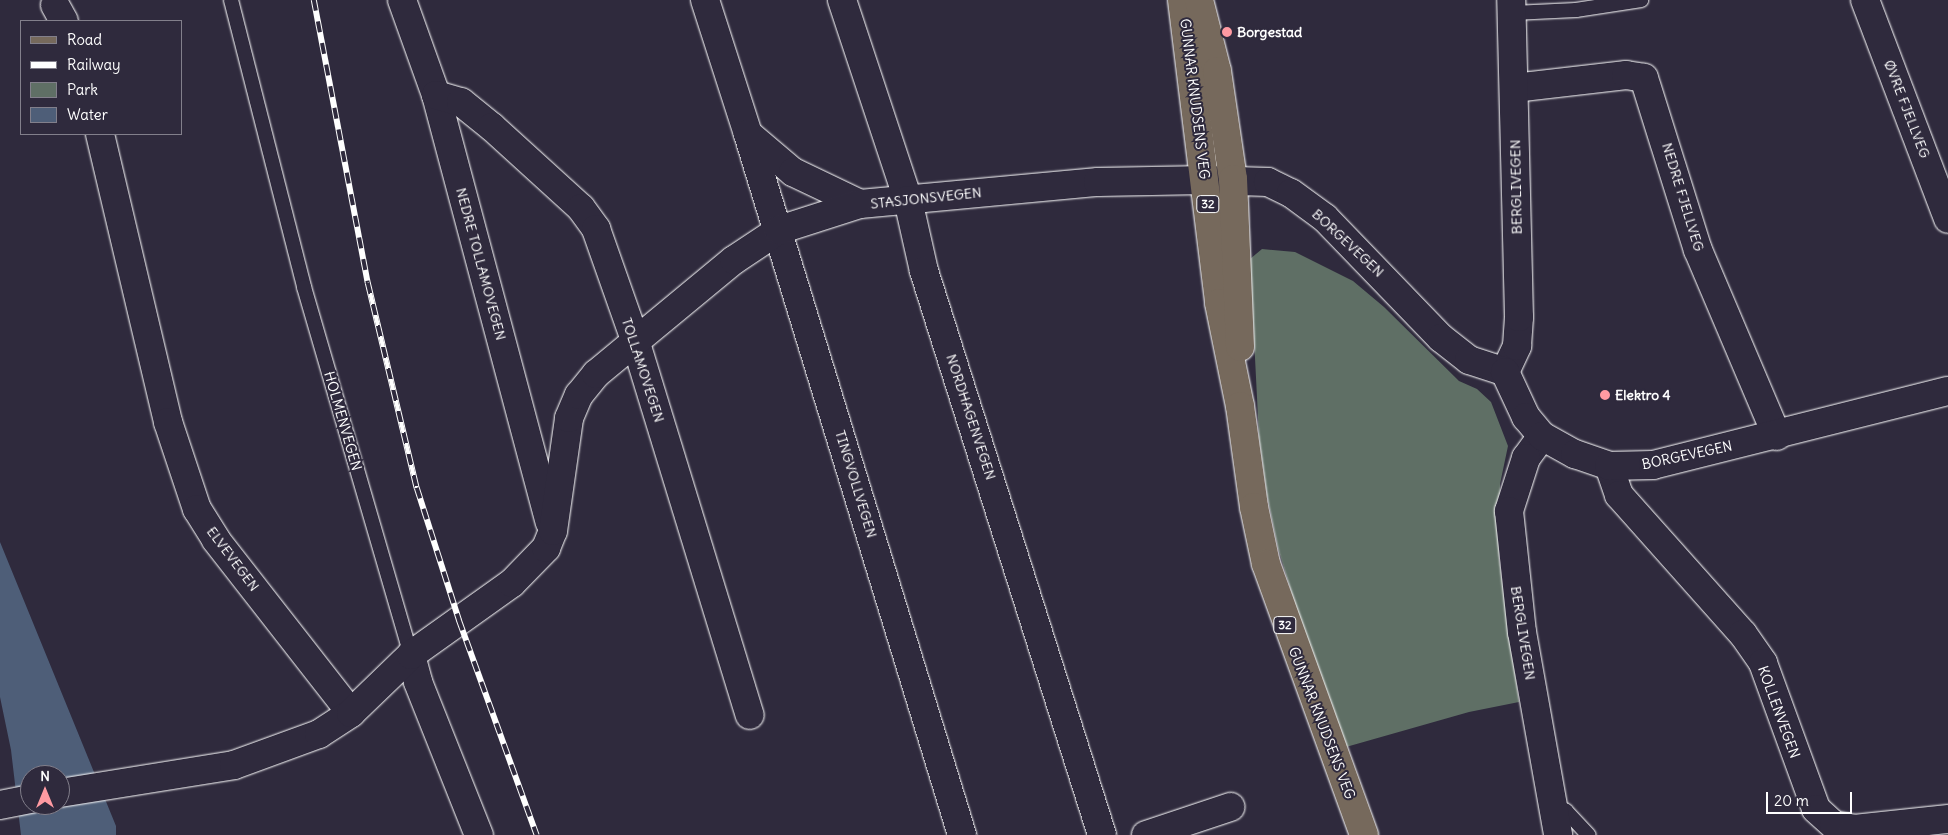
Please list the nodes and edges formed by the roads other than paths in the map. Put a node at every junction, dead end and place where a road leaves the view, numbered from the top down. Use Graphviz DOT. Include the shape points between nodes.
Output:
graph roads {
  1 [pos="231,0"];
  2 [pos="402,0"];
  3 [pos="705,0"];
  4 [pos="842,0"];
  5 [pos="1182,0"];
  6 [pos="1199,0"];
  7 [pos="1641,0"];
  8 [pos="1865,0"];
  9 [pos="1512,7"];
  10 [pos="1514,88"];
  11 [pos="436,95"];
  12 [pos="748,134"];
  13 [pos="100,135"];
  14 [pos="1233,179"];
  15 [pos="1206,180"];
  16 [pos="908,200"];
  17 [pos="860,204"];
  18 [pos="1948,218"];
  19 [pos="779,230"];
  20 [pos="635,340"];
  21 [pos="1505,372"];
  22 [pos="1948,391"];
  23 [pos="1240,406"];
  24 [pos="1542,436"];
  25 [pos="1777,436"];
  26 [pos="1609,466"];
  27 [pos="552,531"];
  28 [pos="411,655"];
  29 [pos="351,713"];
  30 [pos="750,715"];
  31 [pos="70,791"];
  32 [pos="1553,804"];
  33 [pos="1230,807"];
  34 [pos="1948,819"];
  35 [pos="479,835"];
  36 [pos="962,835"];
  37 [pos="1102,835"];
  38 [pos="1146,835"];
  39 [pos="1364,835"];
  40 [pos="1558,835"];
  41 [pos="1588,835"];
  1 -- 28 [label="lane, HOLMENVEGEN" via="304,287"];
  2 -- 11 [label="street, NEDRE TOLLAMOVEGEN"];
  3 -- 12 [label="street"];
  4 -- 16 [label="street, NORDHAGENVEGEN"];
  5 -- 15 [label="main road, GUNNAR KNUDSENS VEG / 32"];
  6 -- 14 [label="main road, GUNNAR KNUDSENS VEG / 32" via="1217,71"];
  7 -- 9 [label="lane" via="1576,10"];
  8 -- 18 [label="street, ØVRE FJELLVEG"];
  9 -- 10 [label="street, BERGLIVEGEN"];
  10 -- 21 [label="street, BERGLIVEGEN" via="1519,317 1517,346"];
  10 -- 25 [label="street, NEDRE FJELLVEG" via="1626,75 1644,78 1698,250"];
  11 -- 20 [label="street, TOLLAMOVEGEN" via="462,102 581,208 596,229"];
  11 -- 27 [label="street, NEDRE TOLLAMOVEGEN"];
  12 -- 17 [label="street, STASJONSVEGEN" via="793,172"];
  12 -- 19 [label="street, TINGVOLLVEGEN"];
  13 -- 29 [label="street, ELVEVEGEN" via="168,422 196,509 216,540"];
  14 -- 15 [label="street, BORGEVEGEN"];
  14 -- 21 [label="street, BORGEVEGEN" via="1268,182 1291,193 1325,218 1441,338 1469,360"];
  14 -- 23 [label="main road, GUNNAR KNUDSENS VEG / 32" via="1240,301"];
  15 -- 16 [label="street, STASJONSVEGEN" via="1098,182"];
  15 -- 23 [label="main road, GUNNAR KNUDSENS VEG / 32" via="1219,303"];
  16 -- 17 [label="street, STASJONSVEGEN"];
  16 -- 37 [label="street, NORDHAGENVEGEN" via="924,271"];
  17 -- 19 [label="street"];
  19 -- 20 [label="street" via="734,260"];
  19 -- 36 [label="street, TINGVOLLVEGEN"];
  20 -- 27 [label="street" via="596,374 579,395 569,418"];
  20 -- 30 [label="street, TOLLAMOVEGEN"];
  21 -- 24 [label="street, BORGEVEGEN" via="1526,418"];
  22 -- 25 [label="street, BORGEVEGEN"];
  23 -- 39 [label="main road, GUNNAR KNUDSENS VEG / 32" via="1254,507 1266,564"];
  24 -- 26 [label="street, BORGEVEGEN" via="1575,454"];
  24 -- 32 [label="street, BERGLIVEGEN" via="1526,458 1509,511 1522,632"];
  25 -- 26 [label="street, BORGEVEGEN" via="1653,465"];
  26 -- 34 [label="street, KOLLENVEGEN" via="1619,495 1743,634 1763,663 1816,809 1834,825 1854,829"];
  27 -- 28 [label="street" via="546,548 512,583"];
  28 -- 29 [label="street"];
  28 -- 35 [label="street, HOLMENVEGEN" via="418,682"];
  29 -- 31 [label="street" via="319,734 234,765"];
  32 -- 40 [label="street, BERGLIVEGEN"];
  32 -- 41 [label="lane" via="1566,811"];
  33 -- 38 [label="street"];
}
